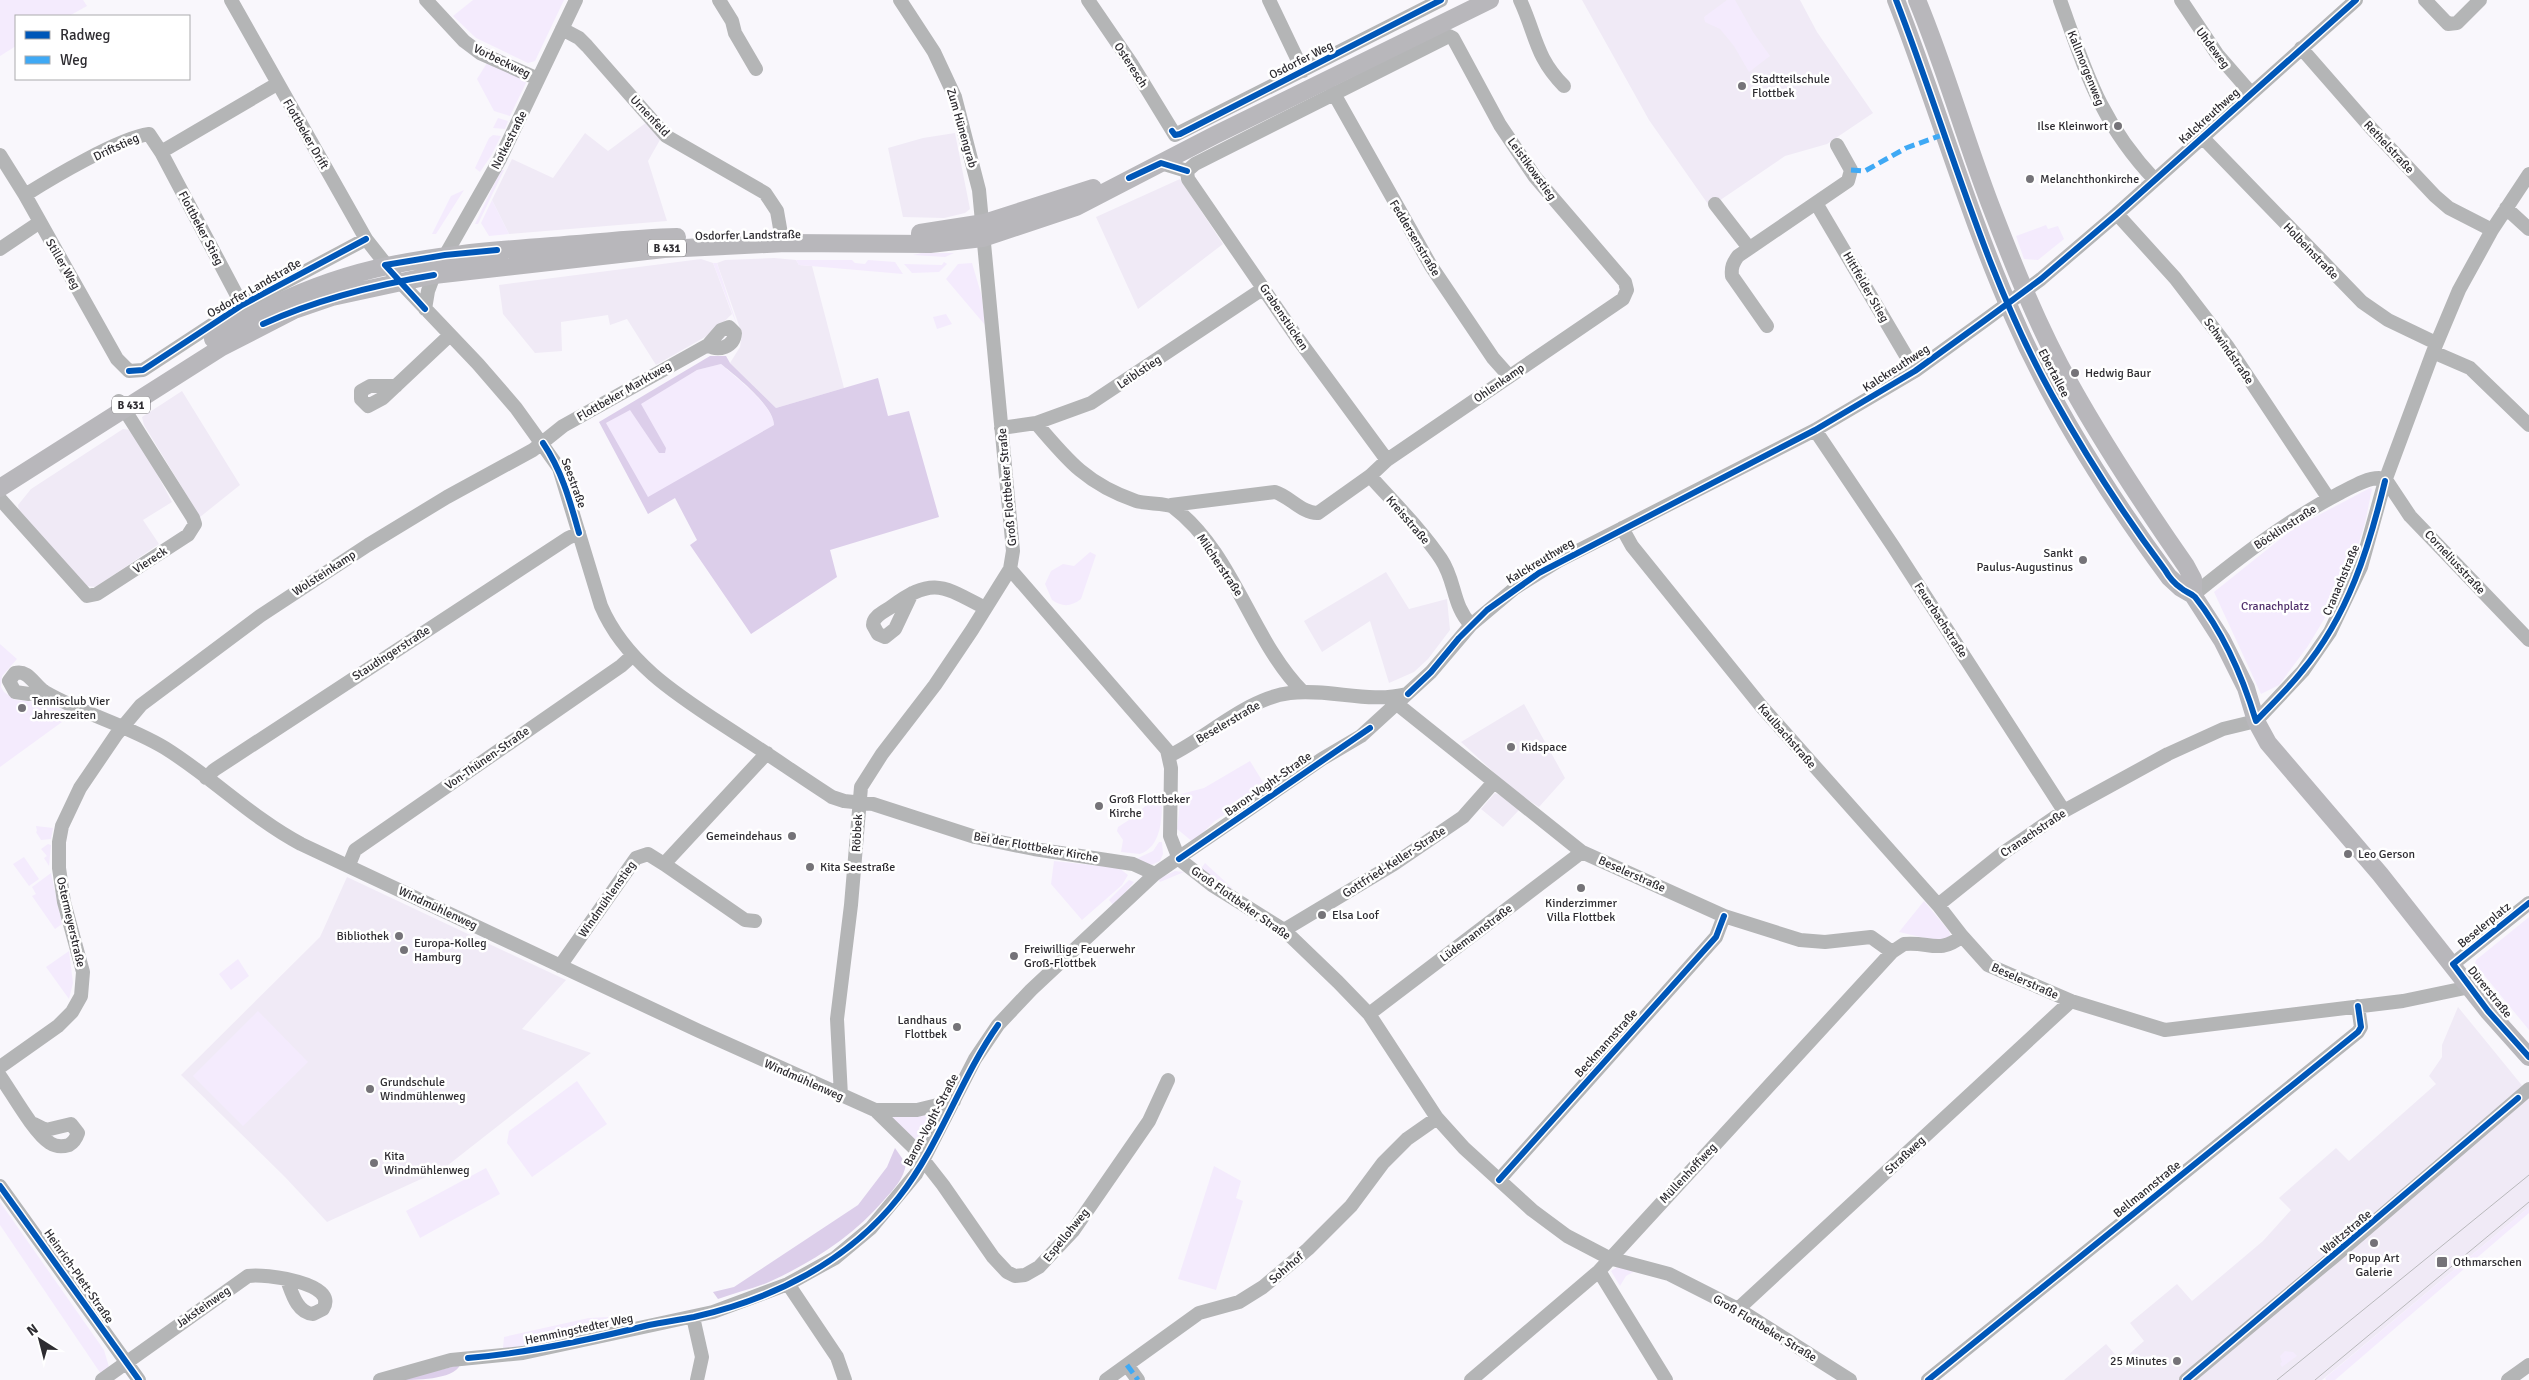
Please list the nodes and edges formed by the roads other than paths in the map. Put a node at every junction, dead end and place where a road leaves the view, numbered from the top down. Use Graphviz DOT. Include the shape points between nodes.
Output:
graph roads {
  1 [pos="231,0"];
  2 [pos="426,0"];
  3 [pos="576,0"];
  4 [pos="719,0"];
  5 [pos="900,0"];
  6 [pos="1088,0"];
  7 [pos="1268,0"];
  8 [pos="1441,0"];
  9 [pos="1490,0"];
  10 [pos="1520,0"];
  11 [pos="1896,0"];
  12 [pos="1918,0"];
  13 [pos="2060,0"];
  14 [pos="2181,0"];
  15 [pos="2334,0"];
  16 [pos="2356,0"];
  17 [pos="2425,0"];
  18 [pos="2480,0"];
  19 [pos="1478,4"];
  20 [pos="2344,11"];
  21 [pos="562,29"];
  22 [pos="2301,48"];
  23 [pos="756,69"];
  24 [pos="1303,71"];
  25 [pos="538,79"];
  26 [pos="277,84"];
  27 [pos="1564,86"];
  28 [pos="1333,92"];
  29 [pos="2251,93"];
  30 [pos="1172,131"];
  31 [pos="2202,137"];
  32 [pos="1837,145"];
  33 [pos="161,152"];
  34 [pos="0,155"];
  35 [pos="1161,163"];
  36 [pos="1187,171"];
  37 [pos="2529,174"];
  38 [pos="2155,180"];
  39 [pos="25,195"];
  40 [pos="1816,203"];
  41 [pos="1715,204"];
  42 [pos="2506,208"];
  43 [pos="2117,214"];
  44 [pos="40,222"];
  45 [pos="2529,229"];
  46 [pos="2492,230"];
  47 [pos="983,231"];
  48 [pos="781,234"];
  49 [pos="366,239"];
  50 [pos="1749,248"];
  51 [pos="0,249"];
  52 [pos="445,255"];
  53 [pos="386,265"];
  54 [pos="434,275"];
  55 [pos="399,281"];
  56 [pos="1264,288"];
  57 [pos="1627,290"];
  58 [pos="2026,290"];
  59 [pos="2008,304"];
  60 [pos="242,305"];
  61 [pos="425,309"];
  62 [pos="1767,326"];
  63 [pos="450,335"];
  64 [pos="708,345"];
  65 [pos="2435,347"];
  66 [pos="129,371"];
  67 [pos="1915,371"];
  68 [pos="1509,376"];
  69 [pos="396,386"];
  70 [pos="122,405"];
  71 [pos="1036,423"];
  72 [pos="2529,425"];
  73 [pos="1002,428"];
  74 [pos="1815,430"];
  75 [pos="543,443"];
  76 [pos="1387,460"];
  77 [pos="0,476"];
  78 [pos="1370,476"];
  79 [pos="2385,480"];
  80 [pos="0,488"];
  81 [pos="0,499"];
  82 [pos="2329,499"];
  83 [pos="1171,505"];
  84 [pos="1622,528"];
  85 [pos="578,533"];
  86 [pos="1010,569"];
  87 [pos="912,593"];
  88 [pos="2194,595"];
  89 [pos="985,608"];
  90 [pos="1471,625"];
  91 [pos="2529,640"];
  92 [pos="632,656"];
  93 [pos="44,691"];
  94 [pos="1303,692"];
  95 [pos="1408,694"];
  96 [pos="1367,698"];
  97 [pos="1396,704"];
  98 [pos="2256,721"];
  99 [pos="1375,724"];
  100 [pos="122,726"];
  101 [pos="767,753"];
  102 [pos="1169,756"];
  103 [pos="206,778"];
  104 [pos="1494,782"];
  105 [pos="859,802"];
  106 [pos="2064,811"];
  107 [pos="1582,852"];
  108 [pos="1178,859"];
  109 [pos="664,864"];
  110 [pos="349,865"];
  111 [pos="1155,874"];
  112 [pos="2529,903"];
  113 [pos="1938,906"];
  114 [pos="1724,916"];
  115 [pos="755,921"];
  116 [pos="1284,930"];
  117 [pos="1962,936"];
  118 [pos="1892,952"];
  119 [pos="2453,964"];
  120 [pos="560,966"];
  121 [pos="2470,987"];
  122 [pos="2071,1001"];
  123 [pos="2358,1006"];
  124 [pos="1369,1014"];
  125 [pos="2529,1057"];
  126 [pos="0,1067"];
  127 [pos="0,1076"];
  128 [pos="1168,1080"];
  129 [pos="2529,1089"];
  130 [pos="840,1096"];
  131 [pos="954,1102"];
  132 [pos="875,1110"];
  133 [pos="1437,1118"];
  134 [pos="34,1124"];
  135 [pos="924,1161"];
  136 [pos="1499,1180"];
  137 [pos="0,1186"];
  138 [pos="1609,1258"];
  139 [pos="1599,1271"];
  140 [pos="287,1280"];
  141 [pos="788,1284"];
  142 [pos="1738,1309"];
  143 [pos="693,1317"];
  144 [pos="126,1362"];
  145 [pos="1127,1365"];
  146 [pos="2529,1365"];
  147 [pos="102,1380"];
  148 [pos="139,1380"];
  149 [pos="380,1380"];
  150 [pos="697,1380"];
  151 [pos="845,1380"];
  152 [pos="1106,1380"];
  153 [pos="1138,1380"];
  154 [pos="1471,1380"];
  155 [pos="1666,1380"];
  156 [pos="1850,1380"];
  157 [pos="1928,1380"];
  158 [pos="2186,1380"];
  159 [pos="2508,1380"];
  1 -- 26 [label="street, Flottbeker Drift"];
  2 -- 25 [label="street, Vorbeckweg" via="451,29 480,53"];
  3 -- 21 [label="street, Notkestraße"];
  4 -- 23 [label="street"];
  5 -- 47 [label="street, Zum Hünengrab" via="934,52 955,97 979,190"];
  6 -- 30 [label="street, Osteresch" via="1132,63"];
  7 -- 24 [label="street"];
  8 -- 24 [label="street, Osdorfer Weg"];
  9 -- 19 [label="main road, B 431"];
  10 -- 27 [label="street" via="1536,47"];
  11 -- 59 [label="main road, Ebertallee"];
  12 -- 58 [label="main road, Ebertallee" via="1942,60 1990,203"];
  13 -- 38 [label="street, Kallmorgenweg" via="2095,96 2120,138"];
  14 -- 29 [label="street, Uhdeweg" via="2216,54"];
  15 -- 20 [label="street"];
  16 -- 20 [label="street, Kalckreuthweg"];
  17 -- 18 [label="street" via="2448,24 2457,24"];
  19 -- 35 [label="main road, B 431"];
  20 -- 22 [label="street, Kalckreuthweg"];
  21 -- 25 [label="street, Notkestraße"];
  21 -- 48 [label="street, Urnenfeld" via="580,38 666,136 764,193 776,210"];
  22 -- 29 [label="street, Kalckreuthweg"];
  22 -- 46 [label="street, Rethelstraße" via="2435,196 2449,208"];
  24 -- 30 [label="street, Osdorfer Weg" via="1180,134 1175,135"];
  25 -- 52 [label="street, Notkestraße" via="500,159"];
  26 -- 33 [label="street"];
  26 -- 49 [label="street, Flottbeker Drift"];
  28 -- 36 [label="street"];
  28 -- 57 [label="street, Leistikowstieg" via="1445,36 1453,38 1500,125 1535,177 1624,282"];
  28 -- 68 [label="street, Feddersenstraße" via="1431,266 1493,358"];
  29 -- 31 [label="street, Kalckreuthweg"];
  31 -- 38 [label="street, Kalckreuthweg"];
  31 -- 65 [label="street, Holbeinstraße" via="2362,302"];
  32 -- 40 [label="street" via="1851,170 1848,181"];
  33 -- 39 [label="street, Driftstieg" via="149,134 142,135 110,148"];
  33 -- 60 [label="street, Flottbeker Stieg"];
  34 -- 39 [label="street, Stiller Weg"];
  35 -- 36 [label="street"];
  35 -- 47 [label="main road, B 431" via="1067,210"];
  36 -- 56 [label="street, Grabenstücken" via="1188,179"];
  37 -- 42 [label="street, Cranachstraße"];
  38 -- 43 [label="street, Kalckreuthweg"];
  39 -- 44 [label="street, Stiller Weg"];
  40 -- 50 [label="street"];
  40 -- 67 [label="street, Hittfelder Stieg"];
  41 -- 50 [label="street"];
  42 -- 45 [label="street"];
  42 -- 46 [label="street, Cranachstraße"];
  43 -- 58 [label="street, Kalckreuthweg"];
  43 -- 82 [label="street, Schwindstraße" via="2175,278 2228,347"];
  44 -- 51 [label="street"];
  44 -- 66 [label="street, Stiller Weg" via="117,359"];
  46 -- 65 [label="street, Cranachstraße"];
  47 -- 48 [label="main road, Osdorfer Landstraße / B 431"];
  47 -- 54 [label="main road, Osdorfer Landstraße / B 431" via="930,244 714,245"];
  47 -- 73 [label="street, Groß Flottbeker Straße"];
  48 -- 52 [label="main road, Osdorfer Landstraße / B 431" via="651,238"];
  49 -- 53 [label="street, Flottbeker Drift"];
  49 -- 60 [label="street, Osdorfer Landstraße"];
  50 -- 62 [label="street" via="1733,262 1732,276"];
  52 -- 53 [label="main road, Osdorfer Landstraße / B 431"];
  52 -- 54 [label="street, Notkestraße"];
  53 -- 55 [label="street, Seestraße"];
  53 -- 70 [label="main road, Osdorfer Landstraße / B 431" via="320,284 253,315"];
  54 -- 55 [label="main road, Osdorfer Landstraße / B 431"];
  54 -- 61 [label="street"];
  55 -- 61 [label="street, Seestraße"];
  55 -- 70 [label="main road, Osdorfer Landstraße / B 431" via="332,296 294,310"];
  56 -- 71 [label="street, Leiblstieg" via="1091,404"];
  56 -- 76 [label="street, Grabenstücken"];
  57 -- 68 [label="street, Ohlenkamp" via="1622,299"];
  58 -- 59 [label="street, Kalckreuthweg"];
  58 -- 88 [label="main road, Ebertallee" via="2073,390 2110,453 2193,579"];
  59 -- 67 [label="street, Kalckreuthweg"];
  59 -- 88 [label="main road, Ebertallee" via="2051,393 2097,472 2169,577"];
  60 -- 66 [label="street, Osdorfer Landstraße" via="142,370"];
  61 -- 63 [label="street, Seestraße"];
  63 -- 69 [label="street"];
  63 -- 75 [label="street, Seestraße" via="512,402"];
  64 -- 75 [label="street, Flottbeker Marktweg" via="563,426"];
  65 -- 72 [label="street, Holbeinstraße" via="2470,368"];
  65 -- 79 [label="street, Cranachstraße"];
  67 -- 74 [label="street, Kalckreuthweg"];
  68 -- 76 [label="street, Ohlenkamp"];
  70 -- 77 [label="main road, Osdorfer Landstraße / B 431"];
  70 -- 80 [label="main road, Osdorfer Landstraße / B 431"];
  70 -- 81 [label="street, Viereck" via="195,524 188,535 92,596 83,593"];
  71 -- 73 [label="street, Leiblstieg"];
  71 -- 83 [label="street" via="1084,476 1102,487 1138,502"];
  73 -- 86 [label="street, Groß Flottbeker Straße" via="1013,551"];
  74 -- 84 [label="street, Kalckreuthweg"];
  74 -- 106 [label="street, Feuerbachstraße"];
  75 -- 85 [label="street, Seestraße" via="559,468"];
  75 -- 100 [label="street, Wolsteinkamp" via="406,520 298,590 159,691"];
  76 -- 78 [label="street, Ohlenkamp"];
  78 -- 83 [label="street" via="1315,513 1274,492"];
  78 -- 90 [label="street, Kreisstraße" via="1441,558 1460,612"];
  79 -- 82 [label="street, Böcklinstraße" via="2373,478"];
  79 -- 91 [label="street, Corneliusstraße" via="2410,516"];
  79 -- 98 [label="street, Cranachstraße" via="2361,567 2330,632 2303,671"];
  82 -- 88 [label="street, Böcklinstraße" via="2267,537"];
  83 -- 94 [label="street, Milcherstraße" via="1204,538 1268,643"];
  84 -- 90 [label="street, Kalckreuthweg" via="1539,573"];
  84 -- 113 [label="street, Kaulbachstraße" via="1632,546 1761,706"];
  85 -- 92 [label="street, Seestraße" via="607,620"];
  85 -- 103 [label="street, Staudingerstraße" via="380,660"];
  86 -- 89 [label="street, Röbbek"];
  86 -- 102 [label="street, Groß Flottbeker Straße" via="1158,737"];
  87 -- 89 [label="street" via="942,586"];
  88 -- 98 [label="main road, Ebertallee" via="2246,688"];
  89 -- 105 [label="street, Röbbek" via="935,685 882,754 861,787"];
  90 -- 95 [label="street, Kalckreuthweg"];
  92 -- 101 [label="street, Seestraße" via="673,692"];
  92 -- 110 [label="street, Von-Thünen-Straße" via="355,850"];
  93 -- 100 [label="street, Windmühlenweg"];
  94 -- 96 [label="street, Beselerstraße"];
  94 -- 102 [label="street, Beselerstraße" via="1281,695 1249,708"];
  95 -- 96 [label="street, Beselerstraße"];
  95 -- 97 [label="street, Baron-Voght-Straße"];
  96 -- 99 [label="street" via="1373,707"];
  97 -- 99 [label="street, Baron-Voght-Straße"];
  97 -- 104 [label="street, Beselerstraße"];
  98 -- 106 [label="street, Cranachstraße" via="2222,729 2168,754"];
  98 -- 119 [label="main road, Dürerstraße" via="2268,742"];
  99 -- 108 [label="street, Baron-Voght-Straße"];
  100 -- 103 [label="street, Windmühlenweg" via="164,748"];
  100 -- 126 [label="street, Ostermeyerstraße" via="69,807 59,842 64,902 83,972 81,996 72,1012 58,1026"];
  101 -- 105 [label="street, Seestraße" via="832,797"];
  101 -- 109 [label="street"];
  102 -- 108 [label="street, Groß Flottbeker Straße" via="1170,829"];
  103 -- 110 [label="street, Windmühlenweg" via="273,830"];
  104 -- 107 [label="street, Beselerstraße"];
  104 -- 116 [label="street, Gottfried-Keller-Straße" via="1463,817 1394,864"];
  105 -- 111 [label="street, Bei der Flottbeker Kirche" via="975,837 1133,864"];
  105 -- 130 [label="street, Röbbek" via="837,1020"];
  106 -- 113 [label="street, Cranachstraße" via="2003,853"];
  107 -- 114 [label="street, Beselerstraße"];
  107 -- 124 [label="street, Lüdemannstraße"];
  108 -- 111 [label="street, Baron-Voght-Straße"];
  108 -- 116 [label="street, Groß Flottbeker Straße"];
  109 -- 115 [label="street, Windmühlenstieg" via="745,920"];
  109 -- 120 [label="street, Windmühlenstieg" via="648,854 636,858"];
  110 -- 120 [label="street, Windmühlenweg"];
  111 -- 131 [label="street, Baron-Voght-Straße" via="1014,1006 986,1042"];
  112 -- 119 [label="street, Beselerplatz"];
  113 -- 117 [label="street, Kaulbachstraße"];
  114 -- 118 [label="street, Beselerstraße" via="1800,940 1825,942 1871,937"];
  114 -- 136 [label="street, Beckmannstraße" via="1716,937"];
  116 -- 124 [label="street, Groß Flottbeker Straße"];
  117 -- 118 [label="street" via="1953,944 1938,948 1911,943"];
  117 -- 122 [label="street, Beselerstraße" via="1988,965"];
  118 -- 138 [label="street, Müllenhoffweg"];
  119 -- 121 [label="main road, Dürerstraße"];
  120 -- 130 [label="street, Windmühlenweg"];
  121 -- 123 [label="street, Beselerstraße" via="2403,1001"];
  121 -- 125 [label="main road, Dürerstraße"];
  122 -- 123 [label="street, Beselerstraße" via="2165,1030"];
  122 -- 142 [label="street, Straßweg"];
  123 -- 157 [label="street, Bellmannstraße" via="2358,1032"];
  124 -- 133 [label="street, Groß Flottbeker Straße"];
  127 -- 134 [label="street"];
  128 -- 135 [label="street, Espellohweg" via="1149,1121 1073,1231 1046,1261 1025,1275 1012,1275 1003,1269"];
  129 -- 158 [label="street, Waitzstraße"];
  130 -- 132 [label="street, Windmühlenweg"];
  131 -- 132 [label="street, Windmühlenweg" via="917,1110"];
  131 -- 135 [label="street, Baron-Voght-Straße"];
  132 -- 135 [label="street, Windmühlenweg"];
  133 -- 136 [label="street, Groß Flottbeker Straße"];
  133 -- 145 [label="street, Sohrhof" via="1407,1139 1383,1163 1352,1206 1263,1287 1239,1302 1199,1313"];
  135 -- 141 [label="street, Baron-Voght-Straße" via="898,1199 871,1228 835,1258"];
  136 -- 138 [label="street, Groß Flottbeker Straße" via="1567,1236"];
  137 -- 144 [label="street, Heinrich-Plett-Straße"];
  138 -- 139 [label="street, Müllenhoffweg"];
  138 -- 142 [label="street, Groß Flottbeker Straße" via="1669,1274"];
  139 -- 154 [label="street, Müllenhoffweg"];
  139 -- 155 [label="street"];
  140 -- 144 [label="street, Jaksteinweg" via="267,1274 248,1276"];
  141 -- 143 [label="street, Baron-Voght-Straße" via="753,1299"];
  141 -- 151 [label="street" via="837,1357"];
  142 -- 156 [label="street, Groß Flottbeker Straße"];
  143 -- 149 [label="street, Hemmingstedter Weg" via="523,1353 451,1360"];
  143 -- 150 [label="street" via="702,1357"];
  144 -- 147 [label="street, Jaksteinweg"];
  144 -- 148 [label="street, Heinrich-Plett-Straße"];
  145 -- 152 [label="street, Sohrhof"];
  145 -- 153 [label="street"];
  146 -- 159 [label="street"];
}
